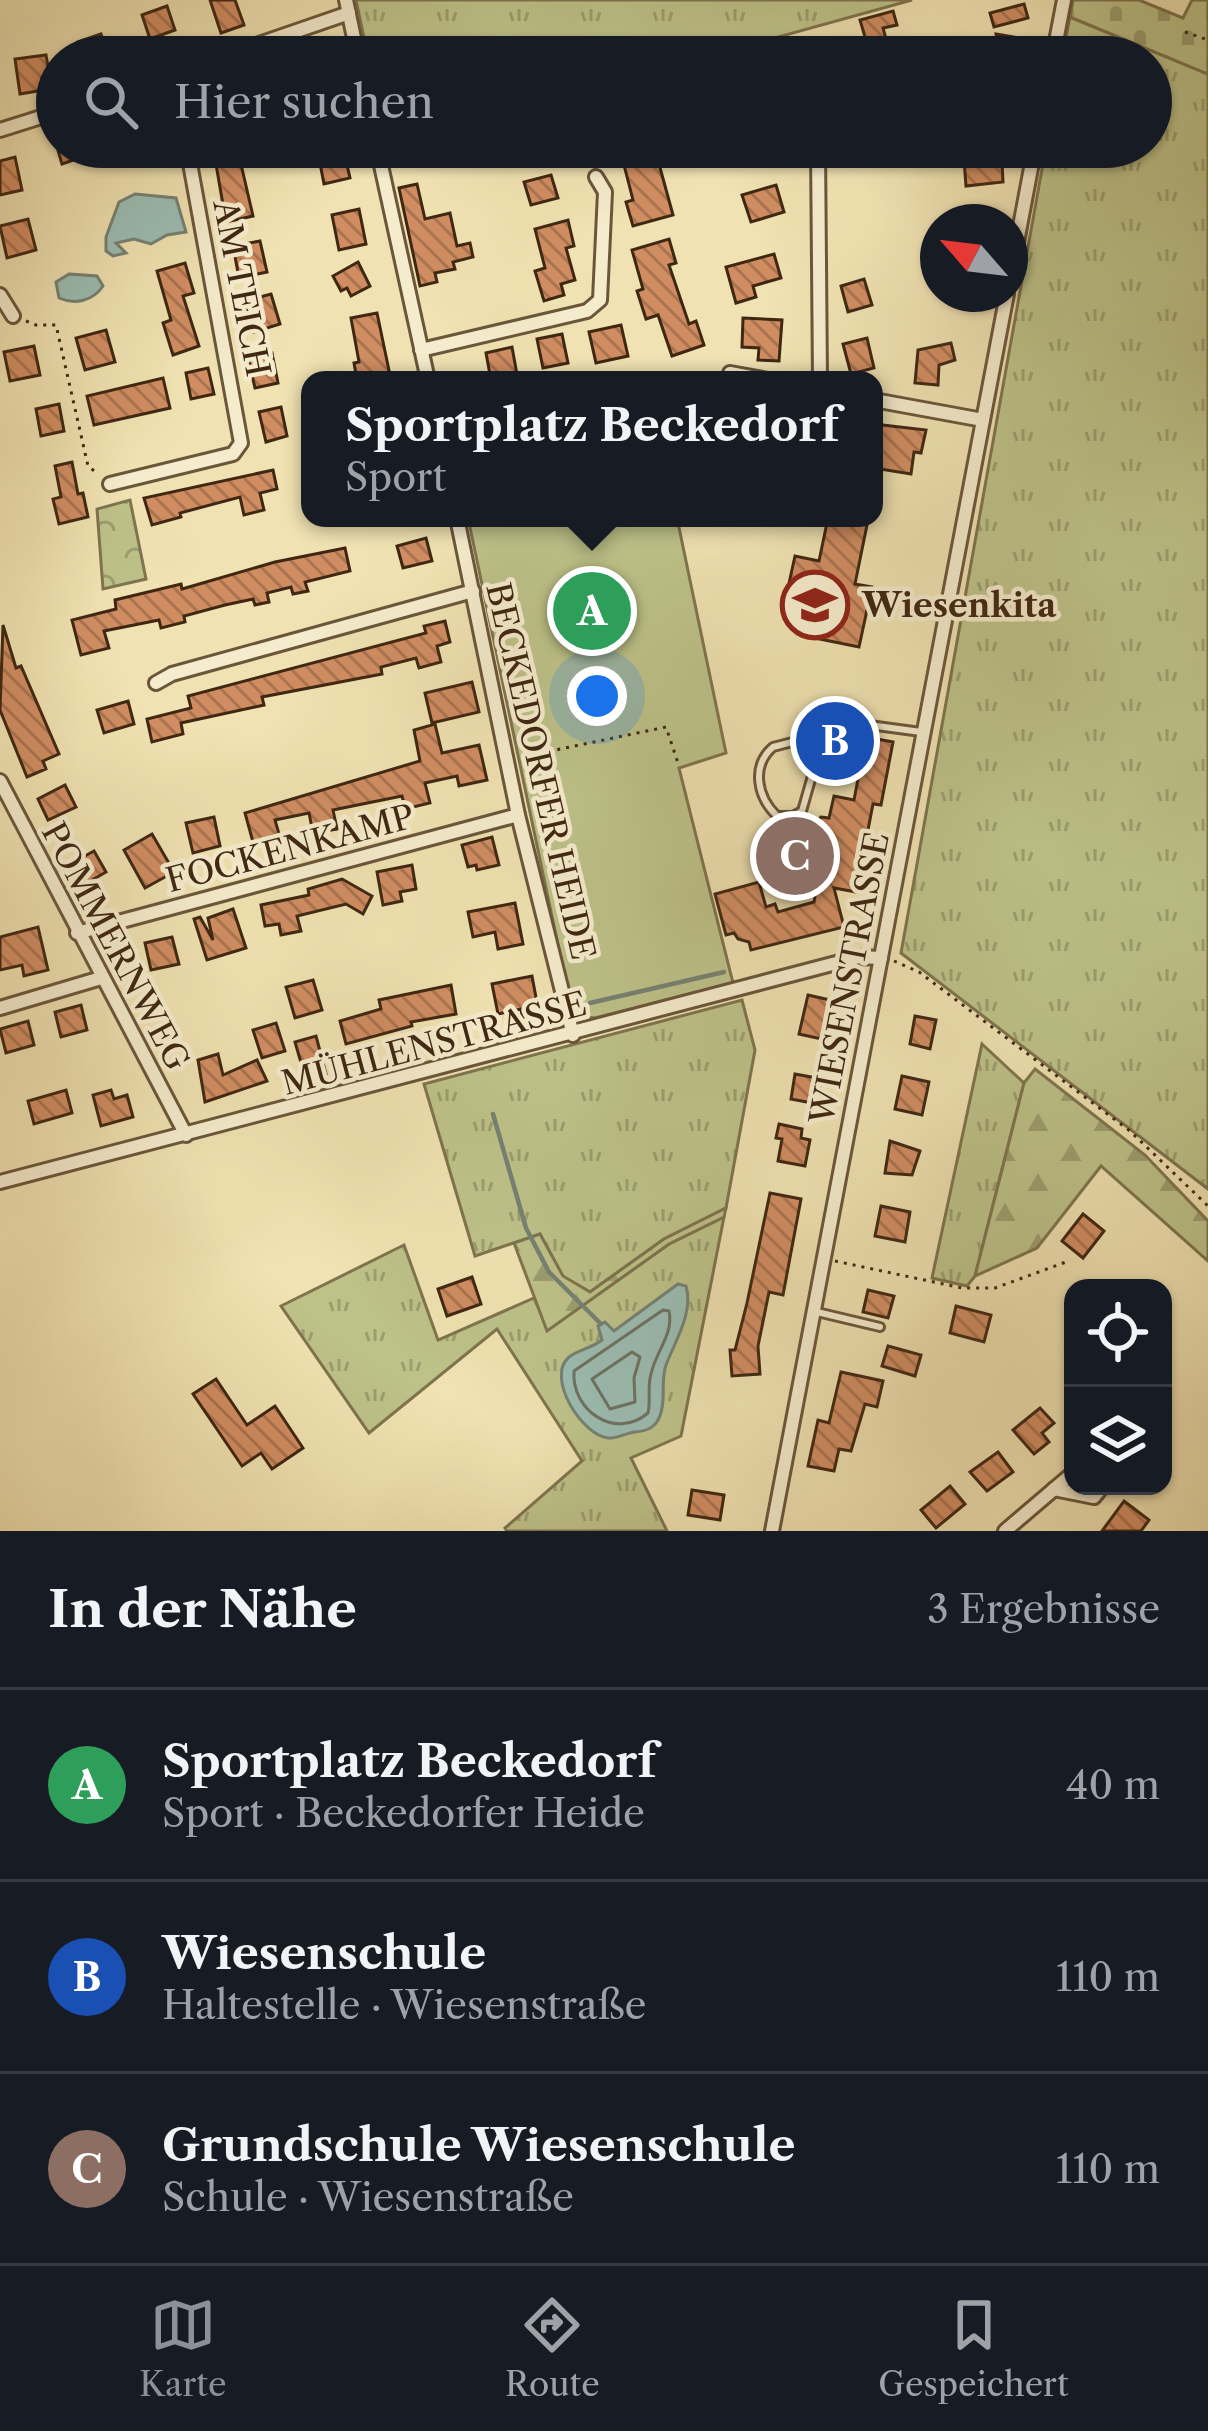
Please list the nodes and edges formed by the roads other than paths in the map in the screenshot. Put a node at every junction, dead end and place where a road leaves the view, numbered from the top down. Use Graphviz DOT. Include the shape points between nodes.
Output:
graph roads {
  1 [pos="1064,0"];
  2 [pos="347,7"];
  3 [pos="273,36"];
  4 [pos="1057,36"];
  5 [pos="36,119"];
  6 [pos="0,130"];
  7 [pos="192,168"];
  8 [pos="382,168"];
  9 [pos="818,168"];
  10 [pos="1031,168"];
  11 [pos="596,177"];
  12 [pos="1024,204"];
  13 [pos="0,295"];
  14 [pos="1004,312"];
  15 [pos="14,316"];
  16 [pos="421,350"];
  17 [pos="426,371"];
  18 [pos="820,371"];
  19 [pos="883,402"];
  20 [pos="983,420"];
  21 [pos="110,484"];
  22 [pos="459,527"];
  23 [pos="473,591"];
  24 [pos="156,683"];
  25 [pos="924,732"];
  26 [pos="824,734"];
  27 [pos="0,781"];
  28 [pos="518,815"];
  29 [pos="76,933"];
  30 [pos="881,958"];
  31 [pos="101,978"];
  32 [pos="0,1008"];
  33 [pos="573,1034"];
  34 [pos="186,1135"];
  35 [pos="0,1182"];
  36 [pos="813,1311"];
  37 [pos="880,1328"];
  38 [pos="1064,1481"];
  39 [pos="1054,1490"];
  40 [pos="1064,1492"];
  41 [pos="772,1531"];
  42 [pos="1005,1531"];
  1 -- 4 [label="street"];
  2 -- 3 [label="street"];
  5 -- 6 [label="street"];
  7 -- 21 [label="street, AM TEICH" via="241,443 233,454"];
  8 -- 16 [label="street"];
  9 -- 18 [label="street"];
  10 -- 12 [label="street"];
  11 -- 16 [label="street" via="605,192 600,300 587,311"];
  13 -- 15 [label="street"];
  14 -- 20 [label="street, WIESENSTRASSE"];
  16 -- 17 [label="street"];
  19 -- 20 [label="street"];
  20 -- 25 [label="street, WIESENSTRASSE"];
  22 -- 23 [label="street, BECKEDORFER HEIDE"];
  23 -- 24 [label="street"];
  23 -- 28 [label="street, BECKEDORFER HEIDE"];
  25 -- 26 [label="lane" via="862,724"];
  25 -- 30 [label="street, WIESENSTRASSE"];
  26 -- 26 [label="lane" via="762,756 759,779 777,816 802,811"];
  27 -- 29 [label="street, POMMERNWEG"];
  28 -- 29 [label="street, FOCKENKAMP"];
  28 -- 33 [label="street, BECKEDORFER HEIDE"];
  29 -- 31 [label="street, POMMERNWEG"];
  30 -- 33 [label="street, MÜHLENSTRASSE" via="859,957"];
  30 -- 36 [label="street, WIESENSTRASSE"];
  31 -- 32 [label="street"];
  31 -- 34 [label="street, POMMERNWEG"];
  33 -- 34 [label="street, MÜHLENSTRASSE"];
  34 -- 35 [label="street, MÜHLENSTRASSE"];
  36 -- 37 [label="lane"];
  36 -- 41 [label="street, WIESENSTRASSE"];
  38 -- 39 [label="street"];
  39 -- 40 [label="street"];
  39 -- 42 [label="street"];
}
